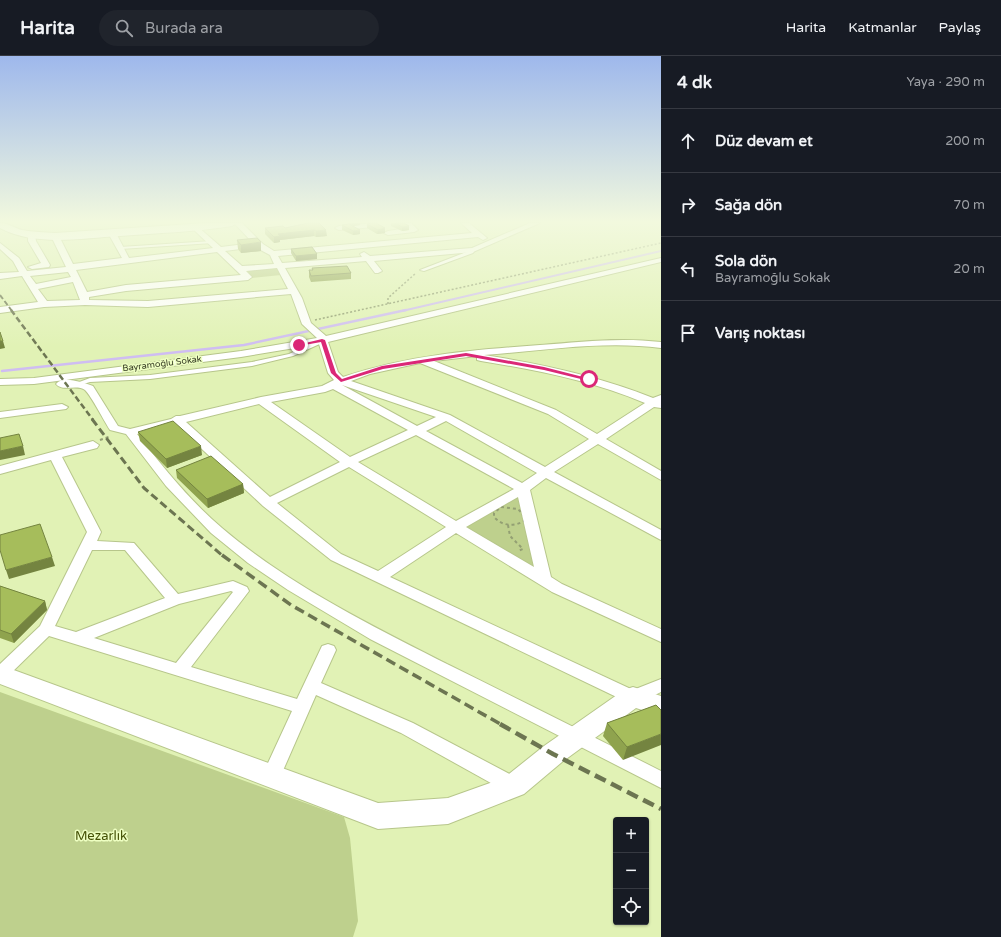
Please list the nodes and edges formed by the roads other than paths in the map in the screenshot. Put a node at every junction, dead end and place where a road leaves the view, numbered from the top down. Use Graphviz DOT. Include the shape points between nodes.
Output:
graph roads {
  1 [pos="19,264"];
  2 [pos="45,264"];
  3 [pos="69,264"];
  4 [pos="95,264"];
  5 [pos="235,264"];
  6 [pos="304,264"];
  7 [pos="372,264"];
  8 [pos="438,264"];
  9 [pos="643,264"];
  10 [pos="280,266"];
  11 [pos="71,268"];
  12 [pos="240,269"];
  13 [pos="422,270"];
  14 [pos="23,271"];
  15 [pos="378,271"];
  16 [pos="0,276"];
  17 [pos="76,279"];
  18 [pos="33,287"];
  19 [pos="294,291"];
  20 [pos="85,298"];
  21 [pos="44,304"];
  22 [pos="0,310"];
  23 [pos="322,339"];
  24 [pos="661,345"];
  25 [pos="466,354"];
  26 [pos="421,360"];
  27 [pos="34,381"];
  28 [pos="0,382"];
  29 [pos="338,383"];
  30 [pos="77,384"];
  31 [pos="261,400"];
  32 [pos="658,402"];
  33 [pos="62,406"];
  34 [pos="0,415"];
  35 [pos="446,417"];
  36 [pos="176,420"];
  37 [pos="417,431"];
  38 [pos="130,432"];
  39 [pos="598,440"];
  40 [pos="93,445"];
  41 [pos="55,456"];
  42 [pos="349,462"];
  43 [pos="0,470"];
  44 [pos="547,471"];
  45 [pos="661,476"];
  46 [pos="523,489"];
  47 [pos="268,503"];
  48 [pos="454,528"];
  49 [pos="661,536"];
  50 [pos="87,545"];
  51 [pos="379,577"];
  52 [pos="544,580"];
  53 [pos="175,600"];
  54 [pos="46,629"];
  55 [pos="661,636"];
  56 [pos="77,638"];
  57 [pos="328,650"];
  58 [pos="180,670"];
  59 [pos="0,674"];
  60 [pos="661,685"];
  61 [pos="311,686"];
  62 [pos="633,696"];
  63 [pos="661,706"];
  64 [pos="301,707"];
  65 [pos="577,737"];
  66 [pos="271,776"];
  67 [pos="661,780"];
  68 [pos="514,786"];
  1 -- 14 [label="street"];
  2 -- 14 [label="street"];
  3 -- 11 [label="street"];
  4 -- 11 [label="street"];
  5 -- 12 [label="street"];
  6 -- 10 [label="street"];
  7 -- 15 [label="street"];
  8 -- 13 [label="lane"];
  9 -- 23 [label="street, Bayramoğlu Sokak"];
  10 -- 12 [label="street"];
  10 -- 19 [label="street"];
  11 -- 14 [label="street"];
  11 -- 17 [label="street"];
  12 -- 20 [label="street" via="248,277 126,288"];
  14 -- 16 [label="street"];
  14 -- 18 [label="street"];
  17 -- 18 [label="street"];
  17 -- 20 [label="street"];
  18 -- 21 [label="street"];
  19 -- 20 [label="street" via="148,304 110,304"];
  19 -- 23 [label="street" via="307,323"];
  20 -- 21 [label="street"];
  21 -- 22 [label="street"];
  23 -- 27 [label="street, Bayramoğlu Sokak" via="240,354"];
  23 -- 29 [label="street"];
  23 -- 30 [label="lane" via="291,355 252,364"];
  24 -- 25 [label="street" via="612,342"];
  25 -- 26 [label="street"];
  25 -- 32 [label="street" via="567,373"];
  26 -- 29 [label="street" via="367,372"];
  26 -- 39 [label="street" via="540,407"];
  27 -- 28 [label="street, Bayramoğlu Sokak"];
  27 -- 30 [label="street" via="43,384"];
  29 -- 31 [label="street" via="316,391"];
  29 -- 35 [label="street"];
  29 -- 37 [label="street"];
  30 -- 38 [label="street" via="92,391 114,428"];
  31 -- 36 [label="street"];
  31 -- 42 [label="street"];
  32 -- 39 [label="street"];
  33 -- 34 [label="street"];
  35 -- 37 [label="street"];
  35 -- 44 [label="street"];
  36 -- 38 [label="street"];
  36 -- 47 [label="street"];
  37 -- 42 [label="street"];
  37 -- 46 [label="street"];
  38 -- 65 [label="street" via="166,477 203,517 266,568 376,635"];
  39 -- 44 [label="street"];
  39 -- 45 [label="street"];
  40 -- 41 [label="street"];
  41 -- 43 [label="street"];
  41 -- 50 [label="street" via="94,532"];
  42 -- 47 [label="street"];
  42 -- 48 [label="street"];
  44 -- 46 [label="street"];
  44 -- 49 [label="street"];
  46 -- 48 [label="street"];
  46 -- 52 [label="street"];
  47 -- 51 [label="street" via="336,557"];
  48 -- 51 [label="street"];
  48 -- 52 [label="street"];
  50 -- 53 [label="street" via="129,546"];
  50 -- 54 [label="street"];
  51 -- 62 [label="street"];
  52 -- 55 [label="street"];
  53 -- 56 [label="street"];
  53 -- 58 [label="street" via="234,586 242,590"];
  54 -- 56 [label="street"];
  54 -- 59 [label="street"];
  56 -- 58 [label="street"];
  57 -- 61 [label="street"];
  58 -- 64 [label="street"];
  59 -- 66 [label="street"];
  60 -- 62 [label="street"];
  61 -- 64 [label="street"];
  61 -- 68 [label="street" via="407,728"];
  62 -- 63 [label="street"];
  62 -- 65 [label="street"];
  64 -- 66 [label="street"];
  65 -- 67 [label="street"];
  65 -- 68 [label="street"];
  66 -- 68 [label="street" via="378,816 448,811"];
}
